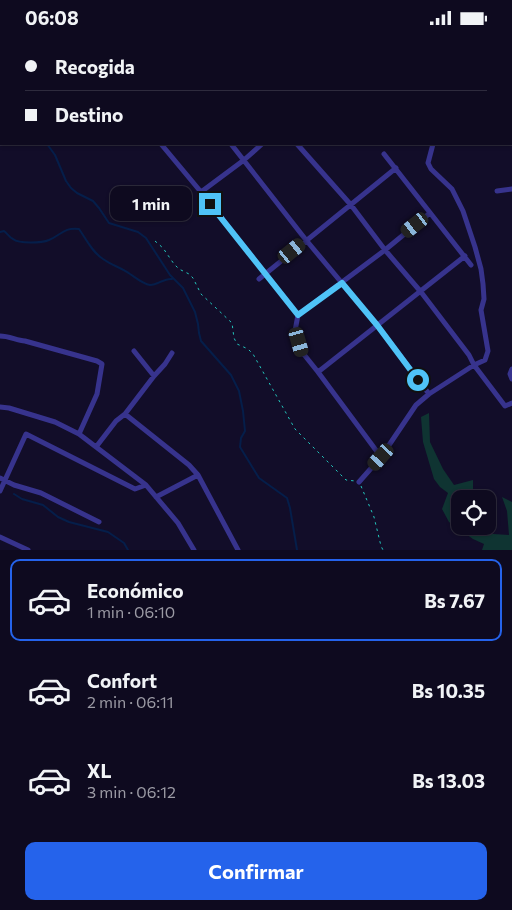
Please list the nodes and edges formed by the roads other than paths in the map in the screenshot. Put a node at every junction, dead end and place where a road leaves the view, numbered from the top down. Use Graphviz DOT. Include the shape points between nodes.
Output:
graph roads {
  1 [pos="162,145"];
  2 [pos="232,145"];
  3 [pos="261,145"];
  4 [pos="298,145"];
  5 [pos="434,145"];
  6 [pos="384,154"];
  7 [pos="244,160"];
  8 [pos="396,169"];
  9 [pos="512,189"];
  10 [pos="496,191"];
  11 [pos="201,192"];
  12 [pos="351,205"];
  13 [pos="430,213"];
  14 [pos="306,240"];
  15 [pos="385,249"];
  16 [pos="464,256"];
  17 [pos="471,265"];
  18 [pos="266,274"];
  19 [pos="259,279"];
  20 [pos="342,283"];
  21 [pos="421,292"];
  22 [pos="298,315"];
  23 [pos="377,325"];
  24 [pos="0,336"];
  25 [pos="134,351"];
  26 [pos="172,353"];
  27 [pos="474,365"];
  28 [pos="512,369"];
  29 [pos="318,372"];
  30 [pos="154,376"];
  31 [pos="512,379"];
  32 [pos="429,394"];
  33 [pos="512,403"];
  34 [pos="0,407"];
  35 [pos="125,414"];
  36 [pos="79,434"];
  37 [pos="96,447"];
  38 [pos="381,457"];
  39 [pos="198,475"];
  40 [pos="2,479"];
  41 [pos="359,482"];
  42 [pos="146,485"];
  43 [pos="0,491"];
  44 [pos="156,497"];
  45 [pos="99,522"];
  46 [pos="0,537"];
  47 [pos="26,550"];
  48 [pos="194,550"];
  49 [pos="238,550"];
  1 -- 11 [label="street"];
  2 -- 7 [label="street"];
  3 -- 7 [label="street"];
  4 -- 12 [label="street"];
  5 -- 27 [label="street" via="428,163 452,189 468,224 481,269 484,299 481,310 488,351 485,360"];
  6 -- 8 [label="street"];
  7 -- 11 [label="street"];
  7 -- 14 [label="street"];
  8 -- 12 [label="street"];
  8 -- 13 [label="street"];
  9 -- 10 [label="street"];
  11 -- 18 [label="street"];
  12 -- 14 [label="street"];
  12 -- 15 [label="street"];
  13 -- 15 [label="street"];
  13 -- 16 [label="street"];
  14 -- 18 [label="street"];
  14 -- 20 [label="street"];
  15 -- 20 [label="street"];
  15 -- 21 [label="street"];
  16 -- 17 [label="street"];
  16 -- 21 [label="street"];
  18 -- 19 [label="street"];
  18 -- 22 [label="street"];
  20 -- 22 [label="street"];
  20 -- 23 [label="street"];
  21 -- 23 [label="street"];
  21 -- 27 [label="street"];
  22 -- 29 [label="street" via="296,331 302,352"];
  23 -- 29 [label="street"];
  23 -- 32 [label="street"];
  24 -- 36 [label="street" via="102,364 97,394"];
  25 -- 30 [label="street"];
  26 -- 30 [label="street"];
  27 -- 32 [label="street"];
  27 -- 33 [label="street" via="505,406"];
  28 -- 31 [label="street"];
  29 -- 38 [label="street"];
  30 -- 35 [label="street"];
  32 -- 38 [label="street" via="416,405"];
  34 -- 36 [label="street" via="55,422"];
  35 -- 37 [label="street"];
  35 -- 39 [label="street"];
  36 -- 37 [label="street"];
  37 -- 42 [label="street"];
  38 -- 41 [label="street"];
  39 -- 44 [label="street"];
  39 -- 49 [label="street"];
  40 -- 42 [label="street" via="26,434 135,489"];
  40 -- 43 [label="street"];
  40 -- 45 [label="street" via="41,493"];
  42 -- 44 [label="street"];
  44 -- 48 [label="street" via="178,523"];
  46 -- 47 [label="street"];
}
